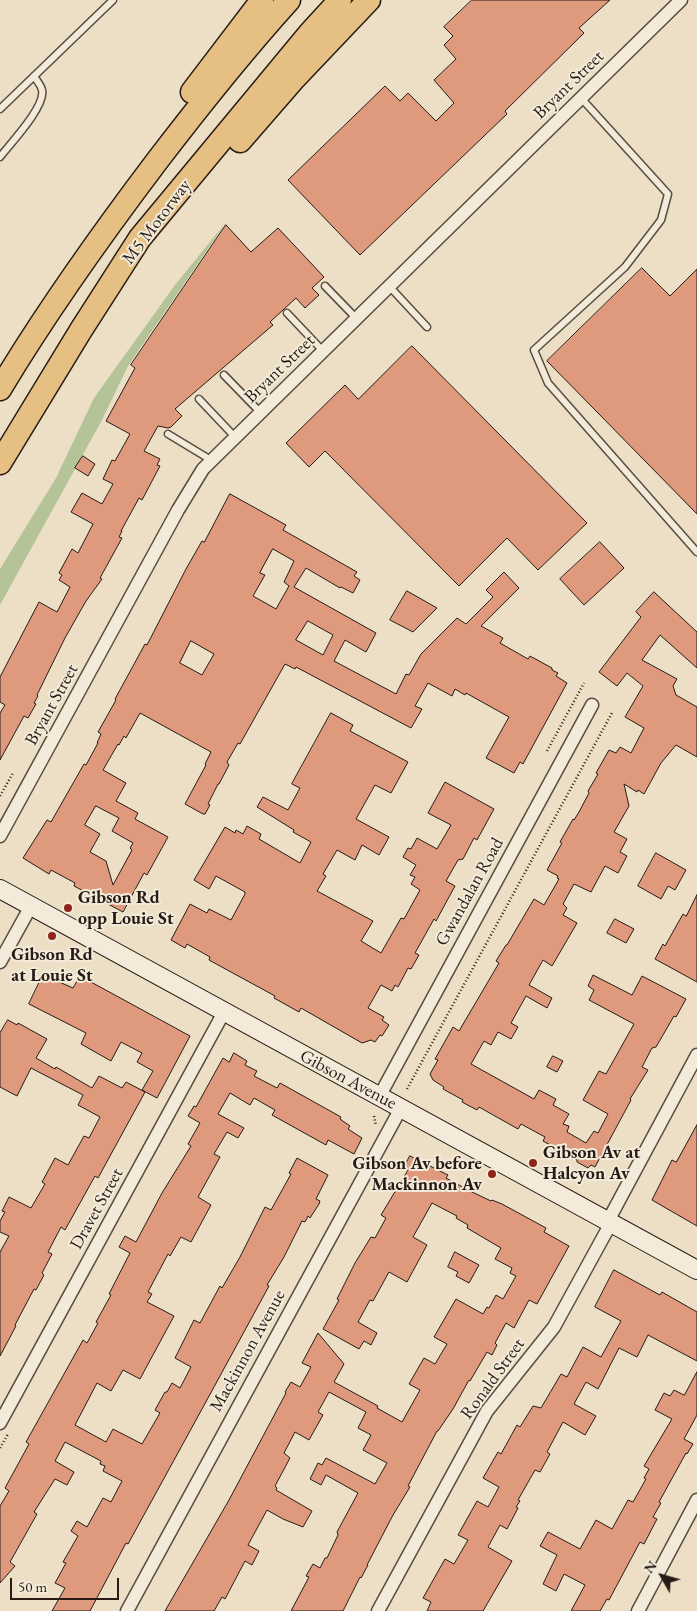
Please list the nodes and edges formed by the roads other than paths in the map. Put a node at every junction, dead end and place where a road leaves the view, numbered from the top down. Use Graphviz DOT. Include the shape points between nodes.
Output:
graph roads {
  1 [pos="113,0"];
  2 [pos="262,0"];
  3 [pos="289,0"];
  4 [pos="340,0"];
  5 [pos="369,0"];
  6 [pos="680,0"];
  7 [pos="34,76"];
  8 [pos="581,98"];
  9 [pos="0,109"];
  10 [pos="0,157"];
  11 [pos="100,236"];
  12 [pos="325,286"];
  13 [pos="389,286"];
  14 [pos="288,313"];
  15 [pos="356,318"];
  16 [pos="427,327"];
  17 [pos="81,330"];
  18 [pos="323,351"];
  19 [pos="224,375"];
  20 [pos="0,389"];
  21 [pos="199,399"];
  22 [pos="260,412"];
  23 [pos="168,434"];
  24 [pos="235,437"];
  25 [pos="211,460"];
  26 [pos="0,463"];
  27 [pos="697,552"];
  28 [pos="592,705"];
  29 [pos="0,836"];
  30 [pos="0,889"];
  31 [pos="31,906"];
  32 [pos="0,962"];
  33 [pos="224,1012"];
  34 [pos="697,1055"];
  35 [pos="379,1097"];
  36 [pos="401,1108"];
  37 [pos="609,1222"];
  38 [pos="697,1270"];
  39 [pos="0,1423"];
  40 [pos="697,1500"];
  41 [pos="127,1611"];
  42 [pos="378,1611"];
  43 [pos="638,1611"];
  1 -- 7 [label="lane"];
  2 -- 11 [label="highway" via="138,168"];
  3 -- 11 [label="highway, M5 Motorway" via="211,91"];
  4 -- 17 [label="highway, M5 Motorway" via="308,34 140,238"];
  5 -- 17 [label="highway" via="274,102"];
  6 -- 8 [label="street, Bryant Street"];
  7 -- 9 [label="lane"];
  7 -- 10 [label="lane" via="42,89 38,106"];
  8 -- 13 [label="street, Bryant Street"];
  8 -- 27 [label="lane" via="668,194 661,220 625,268 534,350 548,383"];
  11 -- 20 [label="highway, M5 Motorway"];
  12 -- 15 [label="lane"];
  13 -- 15 [label="street, Bryant Street"];
  13 -- 16 [label="lane"];
  14 -- 18 [label="lane"];
  15 -- 18 [label="street, Bryant Street"];
  17 -- 26 [label="highway, M5 Motorway"];
  18 -- 22 [label="street, Bryant Street"];
  19 -- 22 [label="lane"];
  21 -- 24 [label="lane"];
  22 -- 24 [label="street, Bryant Street"];
  23 -- 25 [label="lane"];
  24 -- 25 [label="street, Bryant Street"];
  25 -- 29 [label="street, Bryant Street" via="192,484"];
  28 -- 35 [label="street, Gwandalan Road"];
  30 -- 31 [label="main road, Gibson Avenue"];
  31 -- 32 [label="street"];
  31 -- 33 [label="main road, Gibson Avenue"];
  33 -- 35 [label="main road, Gibson Avenue"];
  33 -- 39 [label="street, Dravet Street"];
  34 -- 37 [label="street, Ronald Street"];
  35 -- 36 [label="main road, Gibson Avenue"];
  36 -- 37 [label="main road, Gibson Avenue"];
  36 -- 41 [label="street, Mackinnon Avenue"];
  37 -- 38 [label="main road, Gibson Avenue"];
  37 -- 42 [label="street, Ronald Street" via="554,1327 487,1411"];
  40 -- 43 [label="street"];
}
